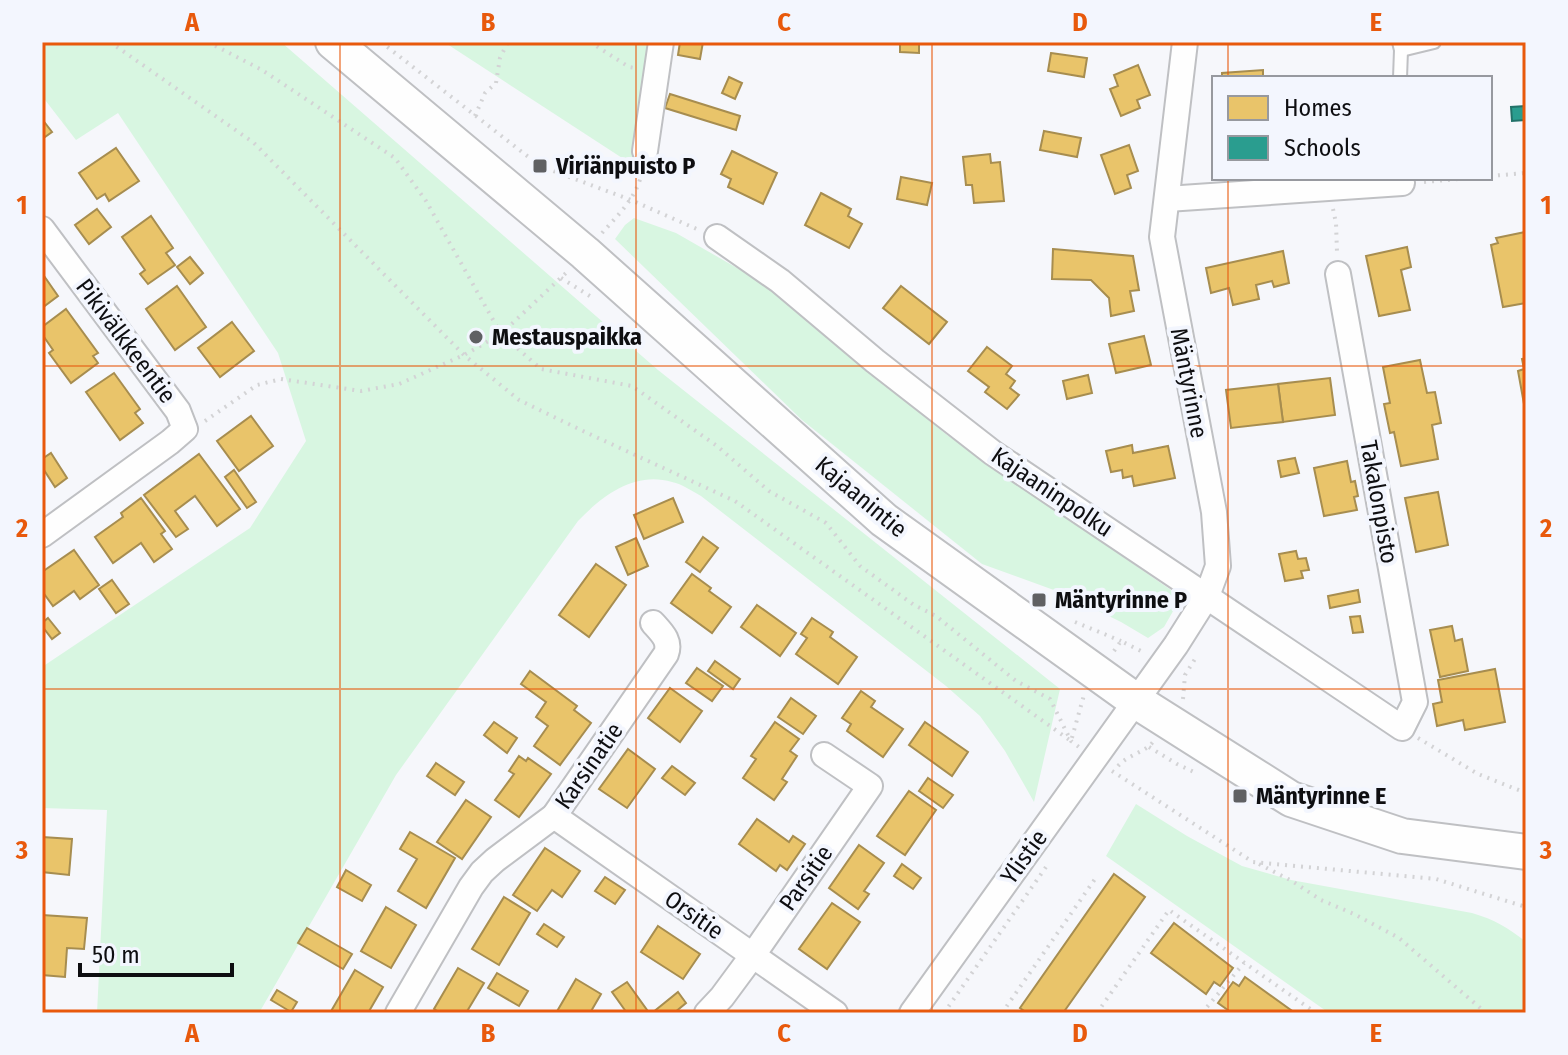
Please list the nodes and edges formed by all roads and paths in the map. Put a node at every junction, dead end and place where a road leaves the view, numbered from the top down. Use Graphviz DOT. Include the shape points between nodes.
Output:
graph roads {
  1 [pos="110,42"];
  2 [pos="208,42"];
  3 [pos="333,42"];
  4 [pos="381,42"];
  5 [pos="508,42"];
  6 [pos="590,42"];
  7 [pos="661,42"];
  8 [pos="1185,42"];
  9 [pos="1434,42"];
  10 [pos="1400,46"];
  11 [pos="657,71"];
  12 [pos="1400,76"];
  13 [pos="475,116"];
  14 [pos="645,151"];
  15 [pos="1526,173"];
  16 [pos="1492,176"];
  17 [pos="1425,180"];
  18 [pos="1402,181"];
  19 [pos="1328,188"];
  20 [pos="1167,199"];
  21 [pos="631,200"];
  22 [pos="42,229"];
  23 [pos="717,237"];
  24 [pos="585,253"];
  25 [pos="1338,274"];
  26 [pos="501,334"];
  27 [pos="464,355"];
  28 [pos="185,429"];
  29 [pos="42,535"];
  30 [pos="1207,596"];
  31 [pos="1064,615"];
  32 [pos="653,623"];
  33 [pos="1121,641"];
  34 [pos="1202,649"];
  35 [pos="1164,662"];
  36 [pos="1098,673"];
  37 [pos="1185,675"];
  38 [pos="1136,701"];
  39 [pos="1170,722"];
  40 [pos="1402,728"];
  41 [pos="1071,741"];
  42 [pos="824,755"];
  43 [pos="1104,765"];
  44 [pos="1526,793"];
  45 [pos="554,816"];
  46 [pos="1455,843"];
  47 [pos="1526,852"];
  48 [pos="1051,861"];
  49 [pos="1253,862"];
  50 [pos="1526,871"];
  51 [pos="1095,879"];
  52 [pos="1526,907"];
  53 [pos="753,955"];
  54 [pos="1244,963"];
  55 [pos="398,1013"];
  56 [pos="707,1013"];
  57 [pos="835,1013"];
  58 [pos="912,1013"];
  59 [pos="944,1013"];
  60 [pos="1002,1013"];
  61 [pos="1097,1013"];
  62 [pos="1202,1013"];
  63 [pos="1316,1013"];
  64 [pos="1486,1013"];
  1 -- 27 [label="path" via="254,143"];
  2 -- 26 [label="path" via="262,70 395,158 426,201"];
  3 -- 24 [label="main road, Kajaanintie"];
  4 -- 13 [label="path"];
  5 -- 13 [label="path" via="496,83"];
  6 -- 11 [label="path" via="629,67"];
  7 -- 11 [label="street"];
  8 -- 20 [label="street, Mäntyrinne"];
  9 -- 10 [label="lane"];
  10 -- 12 [label="lane"];
  11 -- 14 [label="street"];
  13 -- 21 [label="path" via="540,166"];
  14 -- 21 [label="path"];
  15 -- 16 [label="path"];
  17 -- 18 [label="path"];
  18 -- 19 [label="street"];
  19 -- 20 [label="street"];
  19 -- 25 [label="path"];
  20 -- 30 [label="street, Mäntyrinne" via="1162,237 1214,512 1218,566"];
  21 -- 23 [label="path"];
  21 -- 24 [label="path"];
  22 -- 28 [label="street, Pikivälkkeentie" via="178,411"];
  23 -- 30 [label="street, Kajaaninpolku" via="780,281 993,453"];
  24 -- 26 [label="path"];
  24 -- 36 [label="main road, Kajaanintie" via="884,520"];
  25 -- 40 [label="street, Takalonpisto" via="1415,702"];
  26 -- 27 [label="path"];
  26 -- 41 [label="path" via="541,369 632,386 717,446 769,491 826,523 860,566 936,616 1016,681 1050,699"];
  27 -- 28 [label="path" via="399,384 361,391 281,379 257,385"];
  27 -- 41 [label="path" via="519,400 735,501"];
  28 -- 29 [label="street, Pikivälkkeentie"];
  30 -- 35 [label="street, Mäntyrinne"];
  30 -- 40 [label="street, Kajaaninpolku"];
  31 -- 33 [label="path"];
  32 -- 45 [label="street, Karsinatie" via="666,639 666,654"];
  33 -- 35 [label="path"];
  33 -- 36 [label="path"];
  34 -- 37 [label="path"];
  35 -- 37 [label="path"];
  35 -- 38 [label="street, Mäntyrinne"];
  36 -- 38 [label="main road, Kajaanintie"];
  36 -- 41 [label="path" via="1085,691"];
  37 -- 39 [label="path" via="1183,700"];
  38 -- 39 [label="main road, Kajaanintie"];
  38 -- 43 [label="street, Ylistie"];
  39 -- 43 [label="path" via="1149,747"];
  39 -- 46 [label="main road, Kajaanintie" via="1291,799 1402,836"];
  40 -- 44 [label="path" via="1478,774"];
  41 -- 43 [label="path"];
  42 -- 53 [label="street, Parsitie" via="870,786"];
  43 -- 49 [label="path"];
  43 -- 58 [label="street, Ylistie"];
  45 -- 53 [label="street, Orsitie"];
  45 -- 55 [label="street, Karsinatie" via="482,872"];
  46 -- 47 [label="main road, Kajaanintie"];
  46 -- 50 [label="main road, Kajaanintie" via="1499,856"];
  48 -- 59 [label="path"];
  49 -- 52 [label="path" via="1436,879"];
  49 -- 64 [label="path" via="1399,938"];
  51 -- 60 [label="path"];
  53 -- 56 [label="street, Parsitie"];
  53 -- 57 [label="street, Orsitie"];
  54 -- 61 [label="path" via="1169,910"];
  54 -- 62 [label="path"];
  54 -- 63 [label="path"];
}
